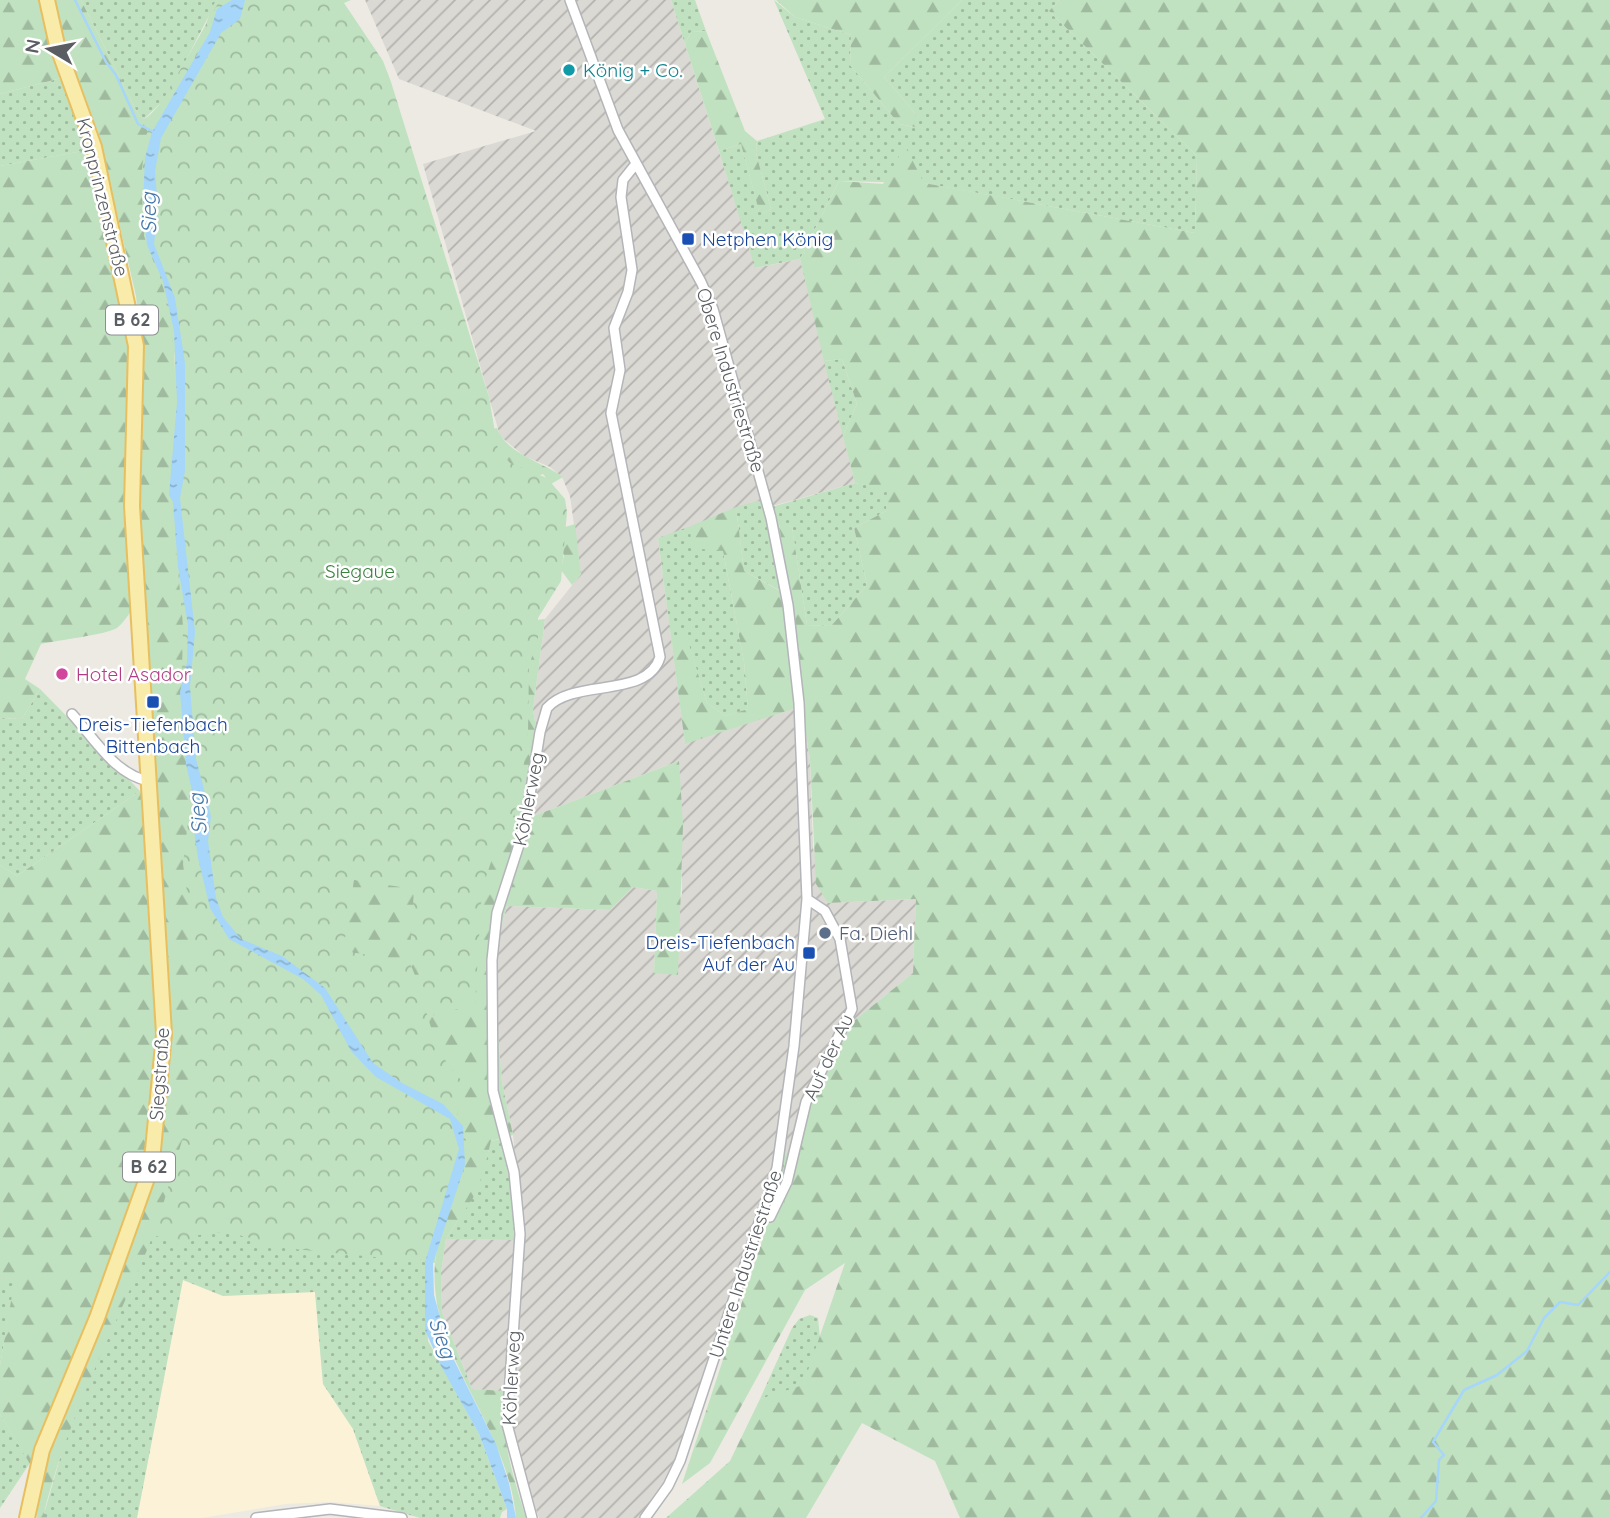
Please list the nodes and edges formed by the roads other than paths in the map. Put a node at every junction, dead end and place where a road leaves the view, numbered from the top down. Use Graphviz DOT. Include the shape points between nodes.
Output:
graph roads {
  1 [pos="47,0"];
  2 [pos="570,0"];
  3 [pos="635,165"];
  4 [pos="141,651"];
  5 [pos="799,703"];
  6 [pos="72,714"];
  7 [pos="149,781"];
  8 [pos="807,899"];
  9 [pos="763,1216"];
  10 [pos="27,1518"];
  11 [pos="256,1518"];
  12 [pos="401,1518"];
  13 [pos="532,1518"];
  14 [pos="645,1518"];
  1 -- 4 [label="main road, Kronprinzenstraße / B 62" via="57,45 94,147 133,324 137,387 132,506"];
  2 -- 3 [label="street, Obere Industriestraße"];
  3 -- 5 [label="street, Obere Industriestraße" via="702,282 726,350 779,553"];
  3 -- 13 [label="street, Köhlerweg" via="623,180 621,197 631,282 614,328 620,370 611,414 660,657 654,670 641,679 565,696 547,708 525,826 497,913 492,960 492,1091 514,1172 520,1234 507,1424"];
  4 -- 7 [label="main road, Siegstraße / B 62"];
  5 -- 8 [label="street, Untere Industriestraße"];
  6 -- 7 [label="street" via="121,769"];
  7 -- 10 [label="main road, Siegstraße / B 62" via="164,1034 153,1150 97,1318 42,1450"];
  8 -- 9 [label="street, Untere Industriestraße" via="785,1123"];
  8 -- 9 [label="street, Auf der Au" via="825,911 840,939 852,1009 806,1101 780,1198 770,1217"];
  9 -- 14 [label="street, Untere Industriestraße" via="680,1461"];
  11 -- 12 [label="street" via="330,1509"];
}
